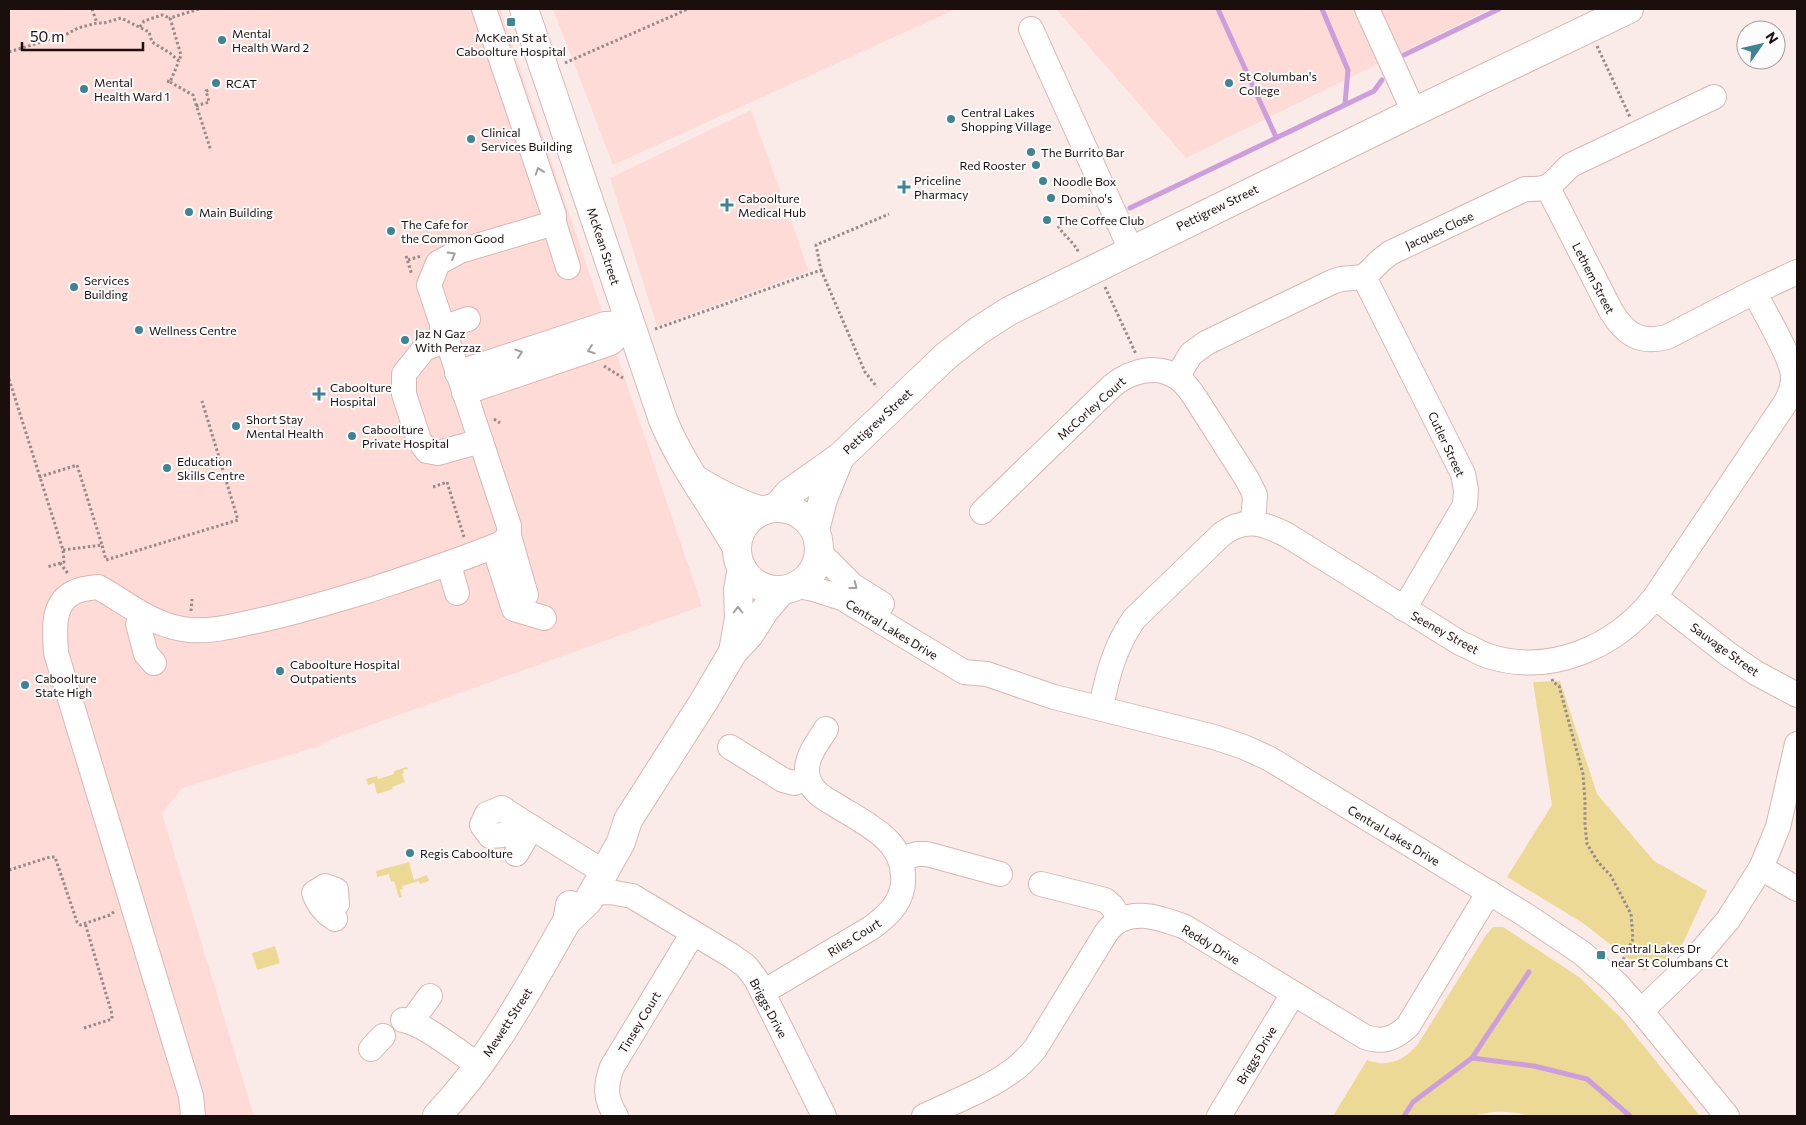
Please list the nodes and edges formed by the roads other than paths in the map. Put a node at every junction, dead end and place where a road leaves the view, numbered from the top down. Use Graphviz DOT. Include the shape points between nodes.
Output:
graph roads {
  1 [pos="484,9"];
  2 [pos="524,9"];
  3 [pos="1367,9"];
  4 [pos="1629,9"];
  5 [pos="1030,29"];
  6 [pos="1714,97"];
  7 [pos="1414,112"];
  8 [pos="1548,188"];
  9 [pos="554,223"];
  10 [pos="1131,250"];
  11 [pos="568,267"];
  12 [pos="1797,272"];
  13 [pos="1364,277"];
  14 [pos="1754,292"];
  15 [pos="468,319"];
  16 [pos="643,326"];
  17 [pos="444,334"];
  18 [pos="1177,377"];
  19 [pos="461,383"];
  20 [pos="481,441"];
  21 [pos="840,457"];
  22 [pos="695,478"];
  23 [pos="769,509"];
  24 [pos="982,512"];
  25 [pos="1253,522"];
  26 [pos="817,541"];
  27 [pos="484,550"];
  28 [pos="739,558"];
  29 [pos="789,588"];
  30 [pos="458,593"];
  31 [pos="1655,597"];
  32 [pos="531,608"];
  33 [pos="1404,609"];
  34 [pos="733,652"];
  35 [pos="987,674"];
  36 [pos="1797,695"];
  37 [pos="1101,708"];
  38 [pos="826,729"];
  39 [pos="1797,744"];
  40 [pos="730,747"];
  41 [pos="808,779"];
  42 [pos="516,854"];
  43 [pos="900,859"];
  44 [pos="602,862"];
  45 [pos="1762,868"];
  46 [pos="1000,874"];
  47 [pos="1041,884"];
  48 [pos="1797,889"];
  49 [pos="1489,892"];
  50 [pos="593,893"];
  51 [pos="632,896"];
  52 [pos="1120,919"];
  53 [pos="567,921"];
  54 [pos="693,933"];
  55 [pos="762,992"];
  56 [pos="1293,994"];
  57 [pos="430,996"];
  58 [pos="1641,1011"];
  59 [pos="478,1065"];
  60 [pos="193,1116"];
  61 [pos="437,1116"];
  62 [pos="616,1116"];
  63 [pos="824,1116"];
  64 [pos="924,1116"];
  65 [pos="1218,1116"];
  66 [pos="1727,1116"];
  9 -- 1 [label="street, one-way"];
  2 -- 16 [label="main road, McKean Street"];
  3 -- 7 [label="street"];
  4 -- 7 [label="main road, Pettigrew Street"];
  5 -- 10 [label="street" via="1082,133"];
  6 -- 8 [label="street" via="1571,165"];
  7 -- 10 [label="main road, Pettigrew Street"];
  8 -- 13 [label="street, Jacques Close" via="1525,189 1390,253"];
  8 -- 14 [label="street, Lethem Street" via="1619,324 1641,339 1667,337"];
  9 -- 11 [label="street"];
  17 -- 9 [label="street, one-way" via="429,285 438,263 460,250"];
  10 -- 21 [label="main road, Pettigrew Street" via="1028,300 978,331 946,356"];
  12 -- 14 [label="street, Lethem Street"];
  13 -- 18 [label="street" via="1332,282 1206,343 1190,354"];
  13 -- 33 [label="street, Cutler Street" via="1464,474 1466,490 1465,504"];
  14 -- 31 [label="street, Seeney Street" via="1789,361 1792,389"];
  15 -- 17 [label="street"];
  16 -- 19 [label="street" via="605,324"];
  16 -- 22 [label="main road, McKean Street" via="673,444"];
  17 -- 19 [label="street"];
  17 -- 20 [label="street" via="424,349 404,374 404,394 419,440 427,451 438,452"];
  18 -- 24 [label="street, McCorley Court" via="1152,370 1123,377"];
  18 -- 25 [label="street" via="1196,399 1247,479 1255,495"];
  19 -- 20 [label="street"];
  20 -- 27 [label="street" via="509,526"];
  21 -- 23 [label="main road, Pettigrew Street"];
  21 -- 26 [label="main road, Pettigrew Street" via="823,499"];
  22 -- 23 [label="main road, McKean Street" via="718,494 744,505"];
  22 -- 28 [label="main road, McKean Street"];
  23 -- 26 [label="main road" via="788,509 799,513 808,521"];
  23 -- 28 [label="main road" via="752,517 744,526 739,536"];
  25 -- 33 [label="street, Seeney Street" via="1287,535"];
  25 -- 37 [label="street" via="1233,526 1222,534 1134,619 1114,654"];
  26 -- 29 [label="main road" via="817,562 813,572 805,581"];
  26 -- 35 [label="street, Central Lakes Drive, one-way" via="852,585 968,657"];
  27 -- 30 [label="street"];
  27 -- 32 [label="street"];
  27 -- 60 [label="street" via="298,612 226,627 190,630 150,619 98,587 72,593 62,600 56,614 55,629 58,661 191,1096"];
  28 -- 29 [label="main road" via="749,578 758,585 770,590"];
  34 -- 28 [label="main road, Mewett Street, one-way" via="738,618"];
  29 -- 34 [label="main road, Mewett Street" via="765,610"];
  29 -- 35 [label="street, Central Lakes Drive" via="822,591 842,598 964,672"];
  31 -- 33 [label="street, Seeney Street" via="1644,612 1610,640 1591,650 1550,662 1488,656"];
  31 -- 36 [label="street, Sauvage Street" via="1756,673"];
  34 -- 44 [label="main road, Mewett Street" via="628,820 621,842"];
  35 -- 37 [label="street, Central Lakes Drive" via="1054,697"];
  37 -- 49 [label="street, Central Lakes Drive" via="1244,746"];
  38 -- 41 [label="street" via="809,757"];
  39 -- 45 [label="street" via="1778,827"];
  40 -- 41 [label="street" via="783,780"];
  41 -- 43 [label="street, Riles Court" via="821,796 887,839"];
  42 -- 44 [label="street" via="527,825"];
  43 -- 46 [label="street" via="927,854"];
  43 -- 55 [label="street, Riles Court" via="904,886 900,898 883,919"];
  44 -- 50 [label="main road, Mewett Street"];
  44 -- 51 [label="street, Briggs Drive" via="616,872"];
  44 -- 53 [label="main road, Mewett Street" via="571,900"];
  45 -- 48 [label="street"];
  45 -- 58 [label="street" via="1728,920 1692,962"];
  47 -- 52 [label="street" via="1105,900"];
  49 -- 56 [label="street, Reddy Drive" via="1408,1026 1399,1034 1387,1040 1365,1038"];
  49 -- 58 [label="street, Central Lakes Drive" via="1582,953"];
  50 -- 51 [label="street, Briggs Drive"];
  50 -- 53 [label="main road, Mewett Street"];
  51 -- 54 [label="street, Briggs Drive"];
  52 -- 56 [label="street, Reddy Drive" via="1141,916 1185,927"];
  52 -- 64 [label="street" via="1112,924 1035,1049 1024,1061 999,1080"];
  53 -- 59 [label="main road, Mewett Street" via="501,1035"];
  54 -- 55 [label="street, Briggs Drive" via="746,966"];
  54 -- 62 [label="street, Tinsey Court" via="612,1067 606,1092 609,1106"];
  55 -- 63 [label="street, Briggs Drive"];
  56 -- 65 [label="street, Briggs Drive"];
  57 -- 59 [label="street" via="407,1021"];
  58 -- 66 [label="street, Central Lakes Drive"];
  59 -- 61 [label="main road, Mewett Street"];
}
